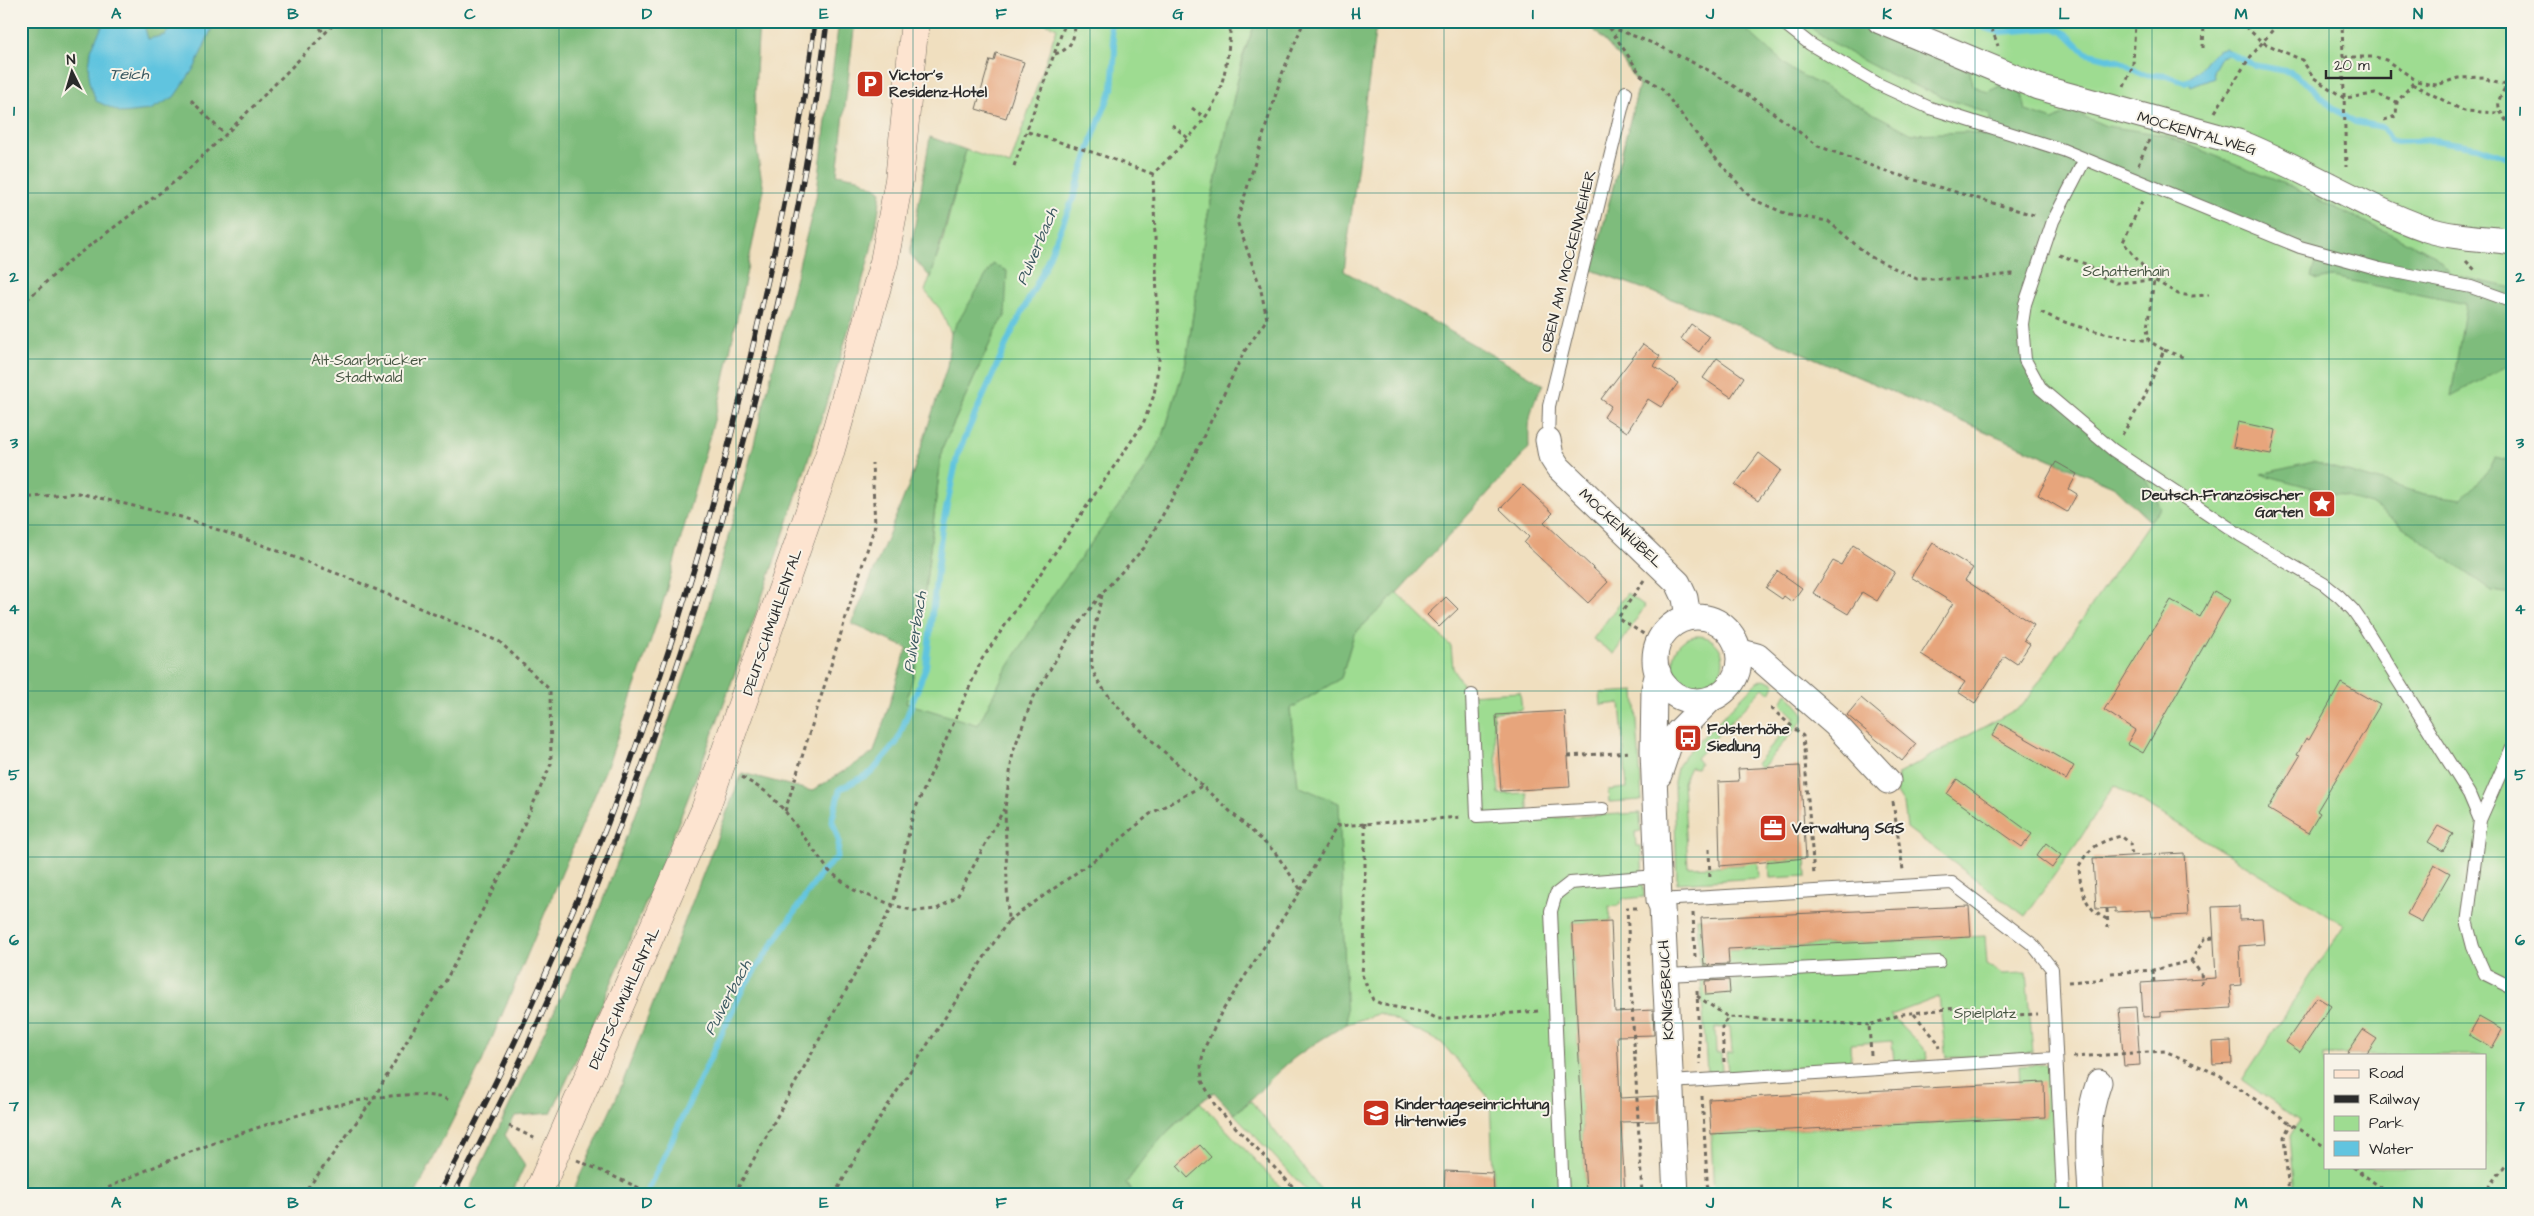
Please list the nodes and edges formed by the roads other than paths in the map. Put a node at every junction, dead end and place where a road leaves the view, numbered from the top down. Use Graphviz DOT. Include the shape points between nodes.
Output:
graph roads {
  1 [pos="915,21"];
  2 [pos="1781,21"];
  3 [pos="1880,21"];
  4 [pos="1626,92"];
  5 [pos="2085,159"];
  6 [pos="2513,242"];
  7 [pos="2509,300"];
  8 [pos="1548,440"];
  9 [pos="1688,618"];
  10 [pos="1738,651"];
  11 [pos="1658,672"];
  12 [pos="1472,695"];
  13 [pos="1712,698"];
  14 [pos="2513,745"];
  15 [pos="1888,781"];
  16 [pos="1655,787"];
  17 [pos="1603,809"];
  18 [pos="2480,820"];
  19 [pos="1659,894"];
  20 [pos="1939,962"];
  21 [pos="1666,975"];
  22 [pos="2513,988"];
  23 [pos="2056,1058"];
  24 [pos="1670,1082"];
  25 [pos="2099,1082"];
  26 [pos="537,1195"];
  27 [pos="1563,1195"];
  28 [pos="1676,1195"];
  29 [pos="2063,1195"];
  30 [pos="2091,1195"];
  1 -- 26 [label="main road, DEUTSCHMÜHLENTAL" via="899,180 884,262 829,456 706,810"];
  2 -- 5 [label="lane" via="1810,44 1878,84 1930,108"];
  3 -- 6 [label="street, MOCKENTALWEG" via="2038,87 2238,142 2440,233"];
  4 -- 8 [label="lane, OBEN AM MOCKENWEIHER" via="1549,406"];
  5 -- 7 [label="lane" via="2300,247 2380,269 2471,286"];
  5 -- 18 [label="lane" via="2053,221 2025,304 2022,324 2025,360 2041,389 2113,450 2240,535 2324,584 2353,610 2469,794"];
  8 -- 9 [label="street, MOCKENHÜBEL" via="1551,456 1558,467 1678,583 1685,598"];
  9 -- 10 [label="street" via="1702,617 1726,628"];
  9 -- 11 [label="street, KÖNIGSBRUCH" via="1676,623 1658,643 1655,658"];
  10 -- 13 [label="street, KÖNIGSBRUCH" via="1739,663 1731,684"];
  10 -- 15 [label="street" via="1757,656 1835,724"];
  11 -- 13 [label="street" via="1667,688 1684,698"];
  11 -- 16 [label="street, KÖNIGSBRUCH" via="1654,689"];
  12 -- 17 [label="lane" via="1478,816"];
  13 -- 16 [label="street, KÖNIGSBRUCH" via="1669,745"];
  14 -- 18 [label="lane"];
  16 -- 19 [label="street, KÖNIGSBRUCH"];
  18 -- 22 [label="lane" via="2467,924 2472,947 2485,974"];
  19 -- 21 [label="street, KÖNIGSBRUCH"];
  19 -- 23 [label="lane" via="1693,898 1952,883 2032,944 2052,969"];
  19 -- 27 [label="lane" via="1570,883 1556,894 1551,911"];
  20 -- 21 [label="lane"];
  21 -- 24 [label="street, KÖNIGSBRUCH"];
  23 -- 24 [label="lane"];
  23 -- 29 [label="lane"];
  24 -- 28 [label="street, KÖNIGSBRUCH"];
  25 -- 30 [label="street" via="2087,1126"];
}
